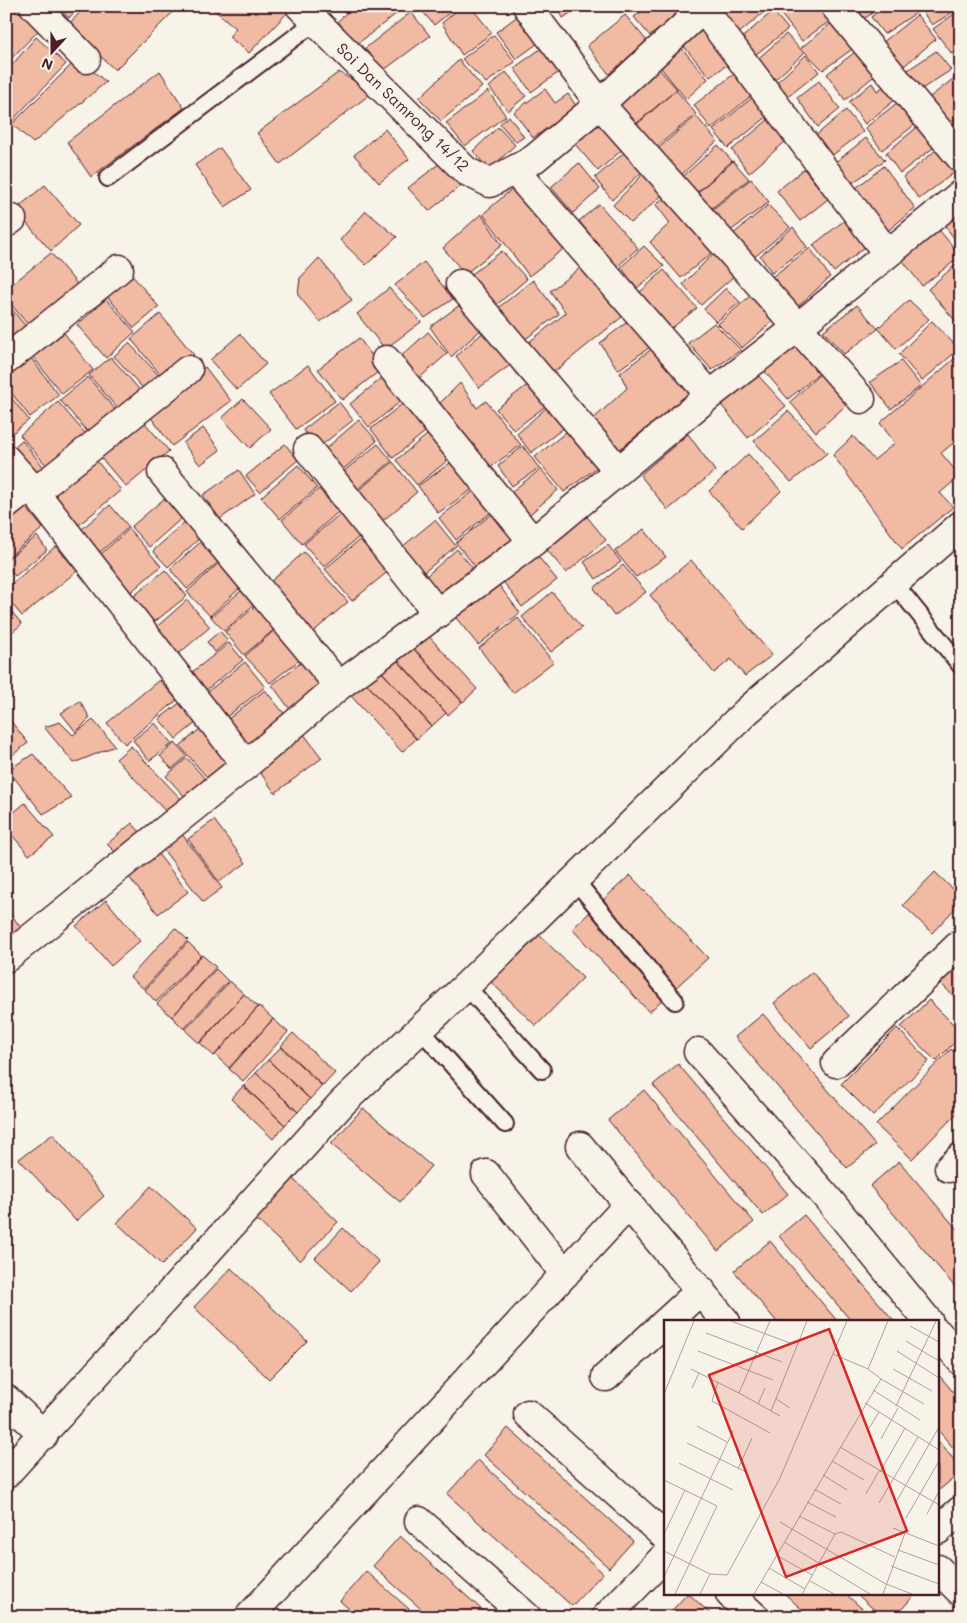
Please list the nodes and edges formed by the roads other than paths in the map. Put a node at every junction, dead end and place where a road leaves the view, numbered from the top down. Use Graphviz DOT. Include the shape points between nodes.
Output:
graph roads {
  1 [pos="34,6"];
  2 [pos="527,6"];
  3 [pos="835,6"];
  4 [pos="703,7"];
  5 [pos="308,14"];
  6 [pos="86,59"];
  7 [pos="600,104"];
  8 [pos="961,158"];
  9 [pos="514,170"];
  10 [pos="108,178"];
  11 [pos="961,194"];
  12 [pos="887,253"];
  13 [pos="119,269"];
  14 [pos="460,284"];
  15 [pos="798,327"];
  16 [pos="6,360"];
  17 [pos="386,360"];
  18 [pos="188,370"];
  19 [pos="710,395"];
  20 [pos="861,399"];
  21 [pos="308,449"];
  22 [pos="6,458"];
  23 [pos="618,470"];
  24 [pos="162,472"];
  25 [pos="32,489"];
  26 [pos="6,505"];
  27 [pos="961,525"];
  28 [pos="533,542"];
  29 [pos="894,583"];
  30 [pos="438,614"];
  31 [pos="961,666"];
  32 [pos="338,686"];
  33 [pos="246,765"];
  34 [pos="574,880"];
  35 [pos="961,943"];
  36 [pos="6,958"];
  37 [pos="466,986"];
  38 [pos="675,1001"];
  39 [pos="420,1029"];
  40 [pos="698,1052"];
  41 [pos="836,1063"];
  42 [pos="542,1070"];
  43 [pos="505,1124"];
  44 [pos="580,1146"];
  45 [pos="486,1174"];
  46 [pos="630,1204"];
  47 [pos="565,1274"];
  48 [pos="701,1290"];
  49 [pos="668,1320"];
  50 [pos="724,1320"];
  51 [pos="927,1320"];
  52 [pos="664,1324"];
  53 [pos="940,1335"];
  54 [pos="961,1361"];
  55 [pos="606,1377"];
  56 [pos="6,1399"];
  57 [pos="528,1414"];
  58 [pos="44,1435"];
  59 [pos="6,1474"];
  60 [pos="961,1510"];
  61 [pos="419,1521"];
  62 [pos="940,1528"];
  63 [pos="664,1535"];
  64 [pos="664,1557"];
  65 [pos="940,1571"];
  66 [pos="961,1592"];
  67 [pos="732,1596"];
  68 [pos="249,1617"];
  69 [pos="527,1617"];
  70 [pos="606,1617"];
  71 [pos="755,1617"];
  1 -- 6 [label="street"];
  2 -- 7 [label="street"];
  3 -- 8 [label="street"];
  4 -- 7 [label="street"];
  4 -- 12 [label="street"];
  5 -- 9 [label="street, Soi Dan Samrong 14/12" via="466,170 490,183"];
  5 -- 10 [label="lane"];
  7 -- 9 [label="street" via="534,158"];
  7 -- 15 [label="street"];
  9 -- 19 [label="street"];
  11 -- 12 [label="street"];
  12 -- 15 [label="street"];
  13 -- 16 [label="street"];
  14 -- 23 [label="street"];
  15 -- 19 [label="street"];
  15 -- 20 [label="street"];
  17 -- 28 [label="street"];
  18 -- 25 [label="street"];
  19 -- 23 [label="street"];
  21 -- 30 [label="street"];
  22 -- 25 [label="street"];
  23 -- 28 [label="street"];
  24 -- 32 [label="street"];
  25 -- 26 [label="street"];
  25 -- 33 [label="street"];
  27 -- 29 [label="street"];
  28 -- 30 [label="street"];
  29 -- 31 [label="lane"];
  29 -- 34 [label="street" via="747,710"];
  30 -- 32 [label="street"];
  32 -- 33 [label="street"];
  33 -- 36 [label="street"];
  34 -- 37 [label="street"];
  34 -- 38 [label="lane"];
  35 -- 41 [label="street"];
  37 -- 39 [label="street"];
  37 -- 42 [label="lane"];
  39 -- 43 [label="lane"];
  39 -- 58 [label="street" via="343,1102"];
  40 -- 51 [label="street" via="829,1200"];
  44 -- 46 [label="street"];
  45 -- 47 [label="street"];
  46 -- 47 [label="street"];
  46 -- 48 [label="street"];
  47 -- 68 [label="street"];
  48 -- 49 [label="street"];
  48 -- 50 [label="street"];
  52 -- 55 [label="street"];
  53 -- 54 [label="street"];
  56 -- 58 [label="street"];
  57 -- 63 [label="street"];
  58 -- 59 [label="street"];
  60 -- 62 [label="street"];
  61 -- 69 [label="street"];
  64 -- 70 [label="street"];
  65 -- 66 [label="street"];
  67 -- 71 [label="street"];
}
